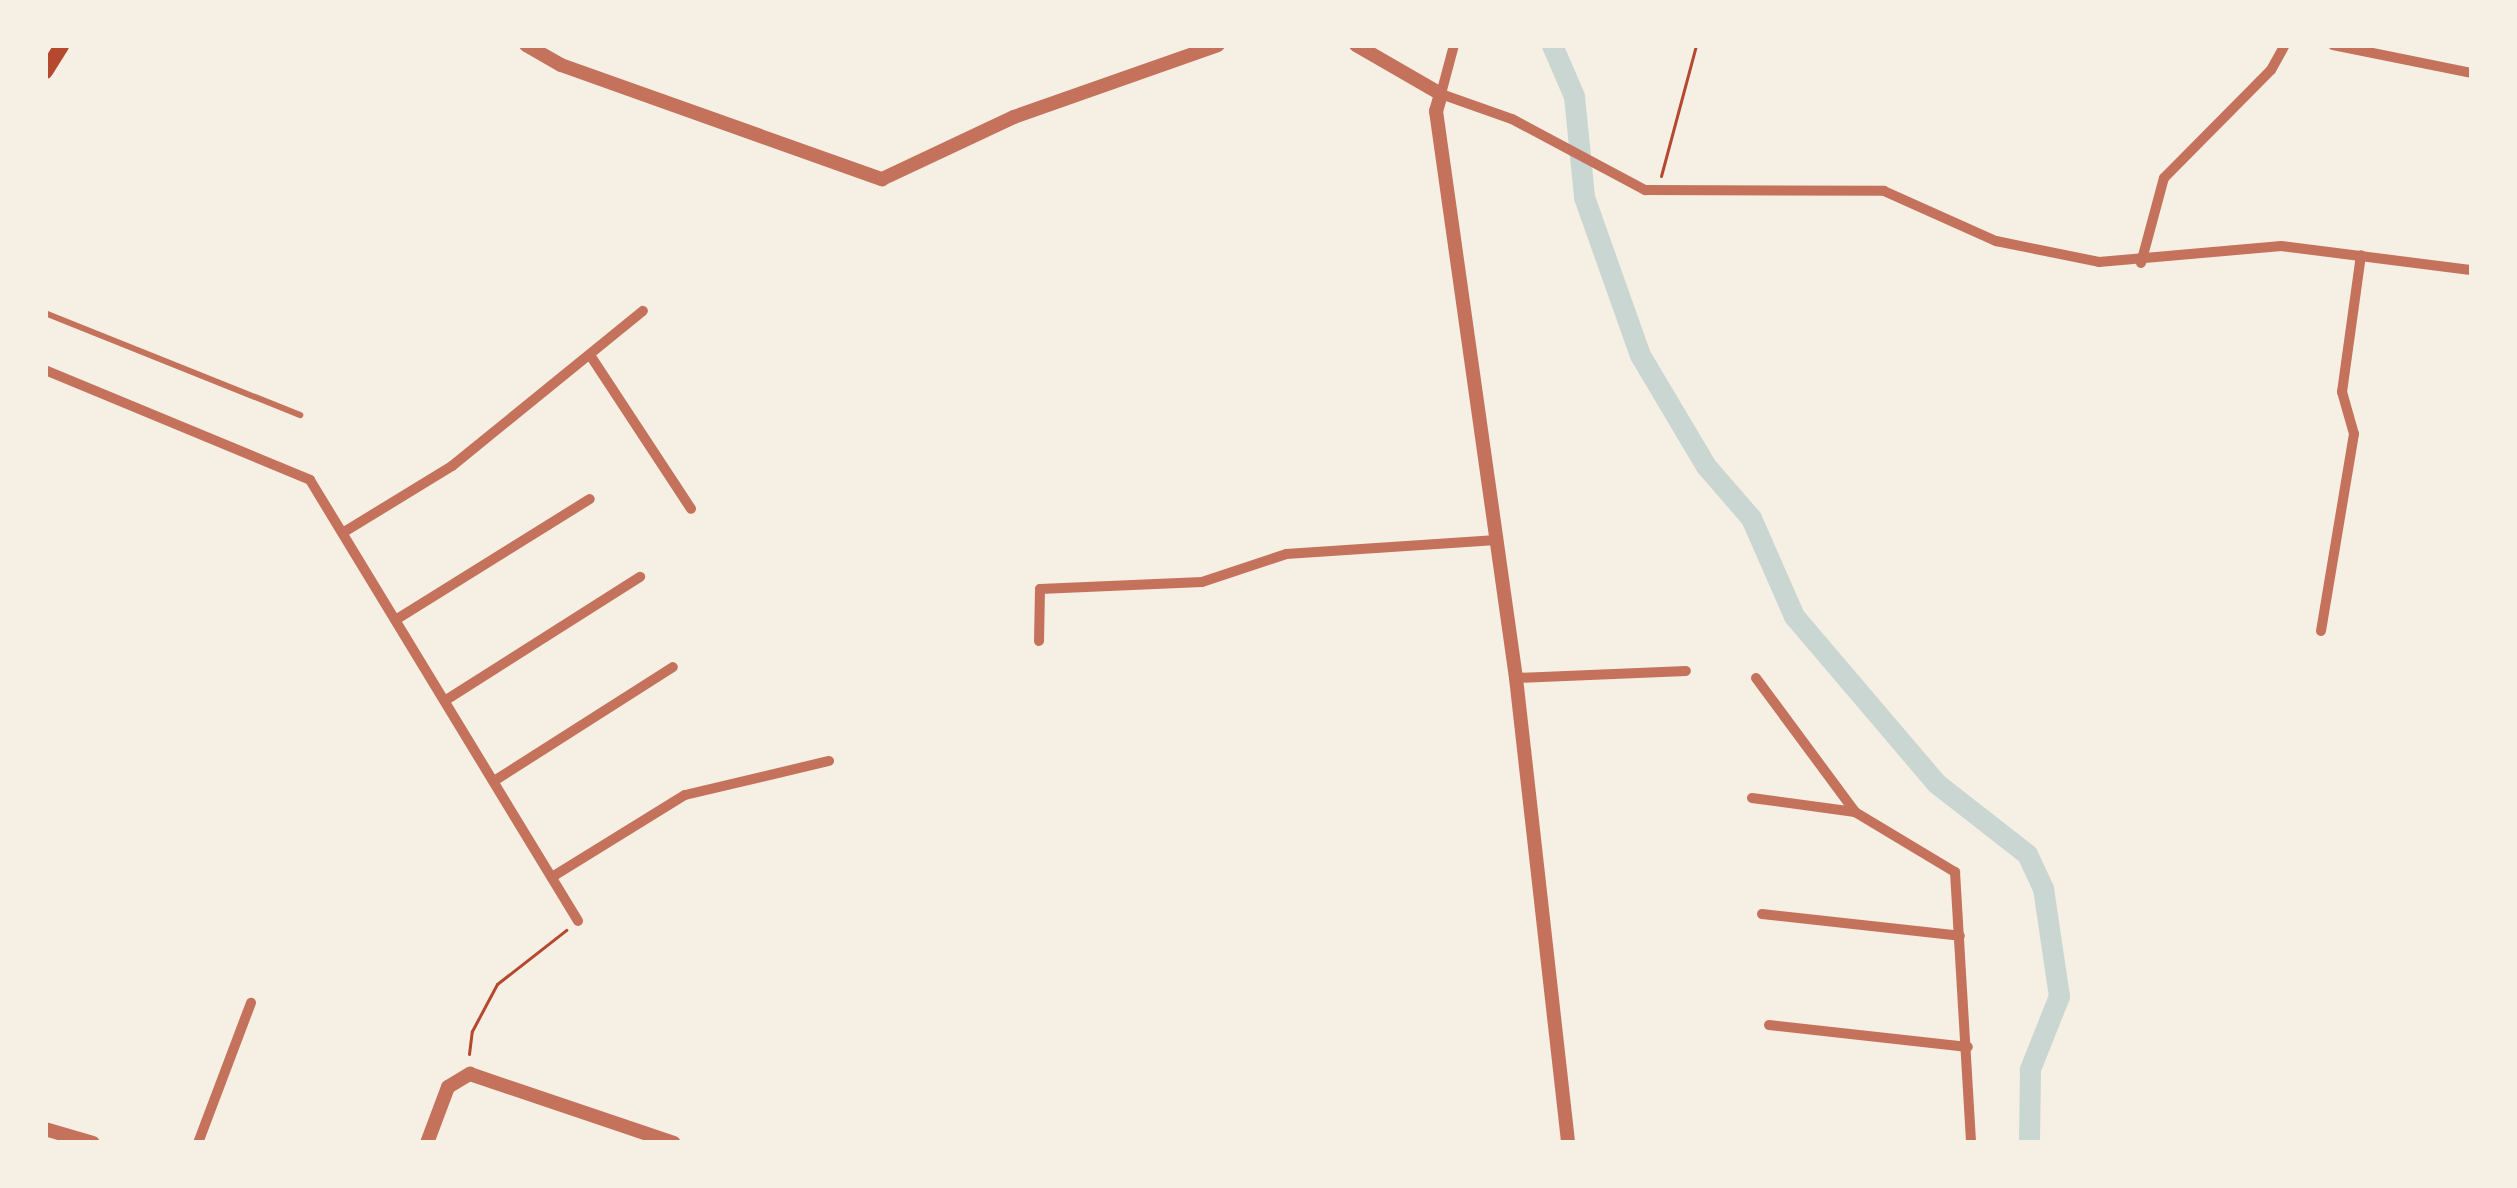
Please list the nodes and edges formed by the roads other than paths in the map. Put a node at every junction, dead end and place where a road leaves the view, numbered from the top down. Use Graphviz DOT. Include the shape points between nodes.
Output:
graph roads {
  1 [pos="61,45"];
  2 [pos="526,45"];
  3 [pos="1218,45"];
  4 [pos="1356,45"];
  5 [pos="1454,45"];
  6 [pos="2285,45"];
  7 [pos="2333,45"];
  8 [pos="1193,50"];
  9 [pos="45,71"];
  10 [pos="2472,73"];
  11 [pos="1441,94"];
  12 [pos="2361,254"];
  13 [pos="2141,263"];
  14 [pos="2472,270"];
  15 [pos="644,311"];
  16 [pos="45,313"];
  17 [pos="590,355"];
  18 [pos="45,370"];
  19 [pos="2472,411"];
  20 [pos="300,415"];
  21 [pos="590,499"];
  22 [pos="691,509"];
  23 [pos="2472,518"];
  24 [pos="344,532"];
  25 [pos="1497,540"];
  26 [pos="640,578"];
  27 [pos="397,619"];
  28 [pos="2320,631"];
  29 [pos="1039,641"];
  30 [pos="673,667"];
  31 [pos="1686,671"];
  32 [pos="1516,677"];
  33 [pos="1756,679"];
  34 [pos="446,700"];
  35 [pos="829,761"];
  36 [pos="494,781"];
  37 [pos="1752,798"];
  38 [pos="1855,812"];
  39 [pos="552,878"];
  40 [pos="1762,914"];
  41 [pos="578,921"];
  42 [pos="1960,936"];
  43 [pos="251,1003"];
  44 [pos="1769,1025"];
  45 [pos="1968,1047"];
  46 [pos="48,1134"];
  47 [pos="93,1143"];
  48 [pos="198,1143"];
  49 [pos="427,1143"];
  50 [pos="674,1143"];
  51 [pos="1568,1143"];
  52 [pos="1971,1143"];
  1 -- 9 [label="main road"];
  2 -- 8 [label="street" via="561,65 882,179 1014,117"];
  3 -- 8 [label="street"];
  4 -- 11 [label="street"];
  5 -- 11 [label="street"];
  6 -- 13 [label="street" via="2271,70 2164,178"];
  7 -- 10 [label="street"];
  11 -- 13 [label="street" via="1512,119 1594,168 1656,192 1884,191 1996,241 2073,259"];
  11 -- 25 [label="street" via="1436,111"];
  12 -- 13 [label="street" via="2282,246"];
  12 -- 14 [label="street"];
  12 -- 28 [label="street" via="2342,392 2354,434"];
  15 -- 17 [label="street"];
  16 -- 20 [label="lane"];
  17 -- 22 [label="street"];
  17 -- 24 [label="street" via="452,466"];
  18 -- 24 [label="street" via="310,479"];
  19 -- 23 [label="lane"];
  21 -- 27 [label="street"];
  24 -- 27 [label="street"];
  25 -- 29 [label="street" via="1286,554 1202,582 1040,590"];
  25 -- 32 [label="street"];
  26 -- 34 [label="street"];
  27 -- 34 [label="street"];
  30 -- 36 [label="street"];
  31 -- 32 [label="street"];
  32 -- 51 [label="street"];
  33 -- 38 [label="street"];
  34 -- 36 [label="street"];
  35 -- 39 [label="street" via="685,795"];
  36 -- 39 [label="street"];
  37 -- 38 [label="street"];
  38 -- 42 [label="street" via="1955,872"];
  39 -- 41 [label="street"];
  40 -- 42 [label="street"];
  42 -- 45 [label="street"];
  43 -- 48 [label="street"];
  44 -- 45 [label="street"];
  45 -- 52 [label="street"];
  46 -- 47 [label="street"];
  49 -- 50 [label="street" via="448,1087 470,1074"];
}
